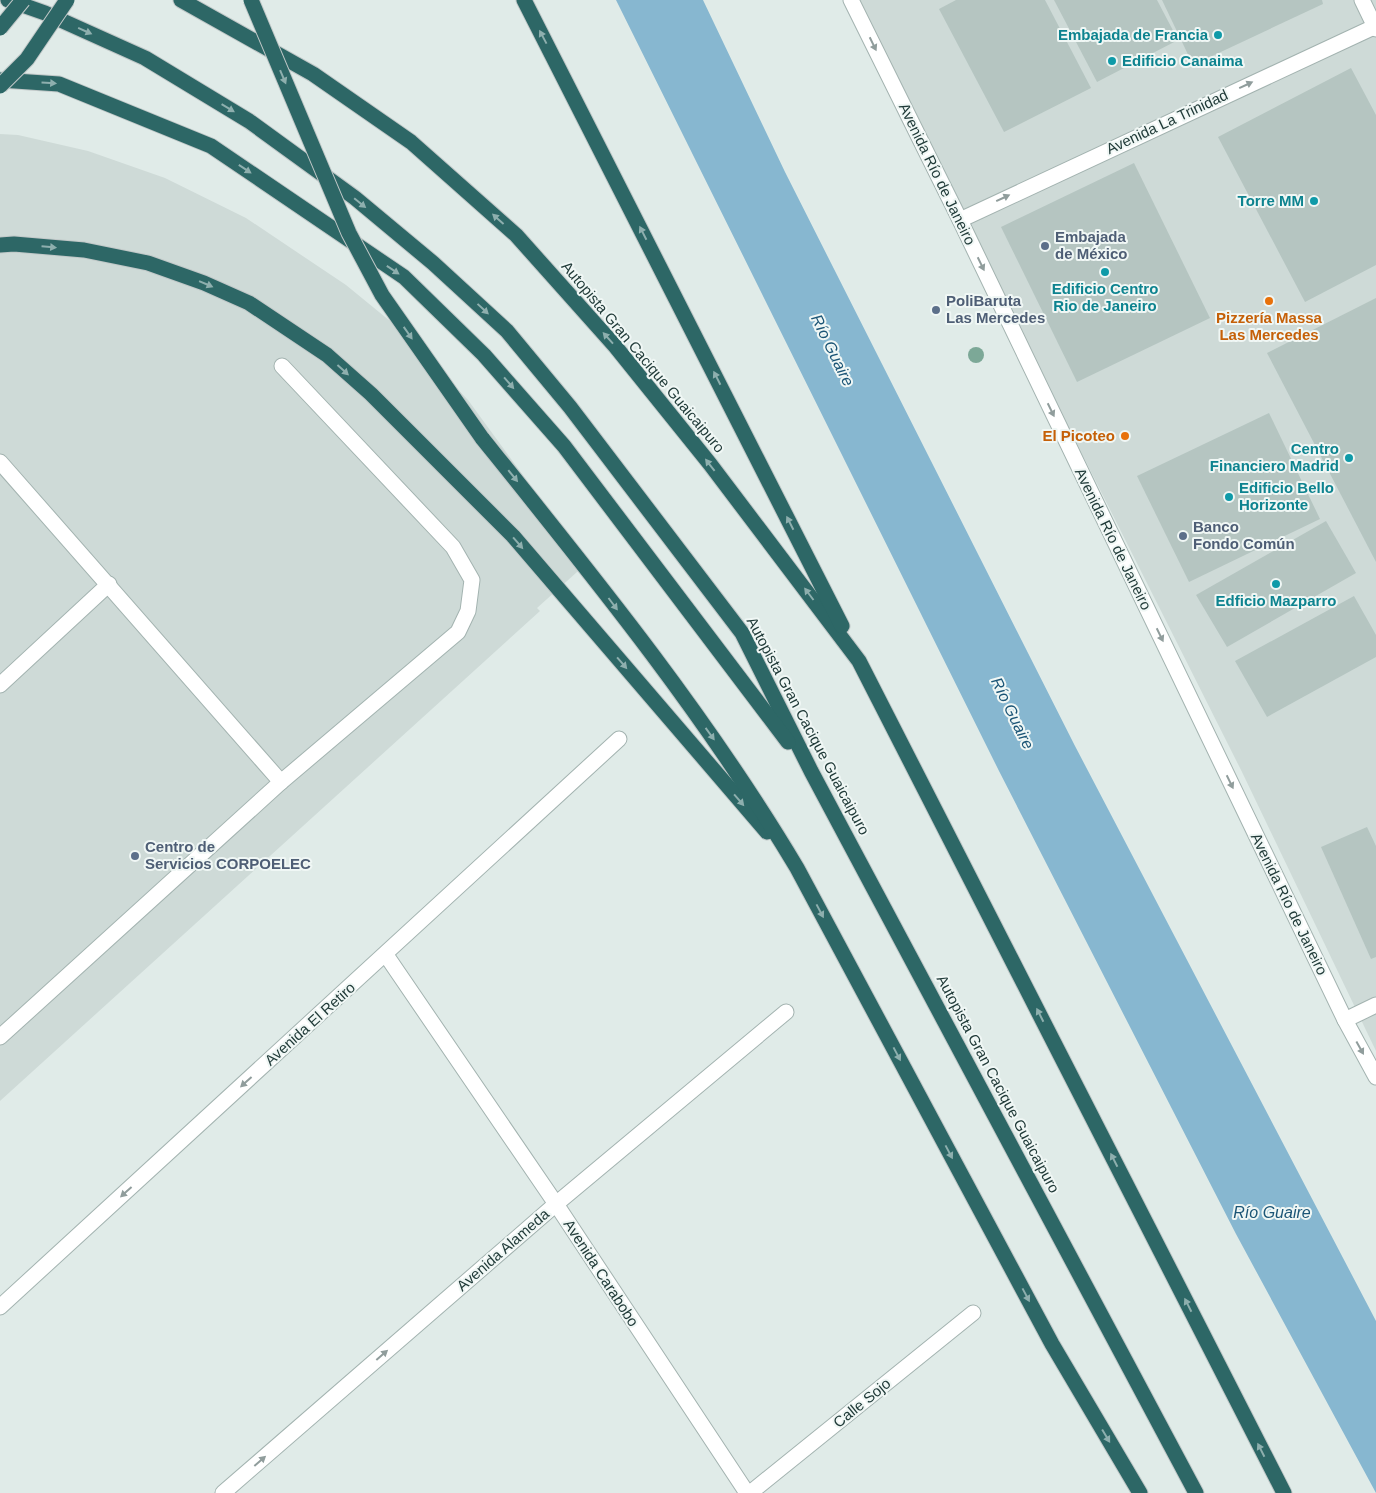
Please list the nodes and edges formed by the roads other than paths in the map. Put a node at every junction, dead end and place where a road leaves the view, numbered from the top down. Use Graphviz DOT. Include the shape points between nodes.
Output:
graph roads {
  1 [pos="8,0"];
  2 [pos="23,0"];
  3 [pos="67,0"];
  4 [pos="180,0"];
  5 [pos="251,0"];
  6 [pos="524,0"];
  7 [pos="851,0"];
  8 [pos="1362,0"];
  9 [pos="0,28"];
  10 [pos="1376,28"];
  11 [pos="0,80"];
  12 [pos="0,86"];
  13 [pos="960,220"];
  14 [pos="0,245"];
  15 [pos="282,366"];
  16 [pos="0,462"];
  17 [pos="109,584"];
  18 [pos="859,661"];
  19 [pos="0,685"];
  20 [pos="619,739"];
  21 [pos="811,772"];
  22 [pos="281,782"];
  23 [pos="797,868"];
  24 [pos="386,955"];
  25 [pos="1376,1005"];
  26 [pos="786,1012"];
  27 [pos="1345,1020"];
  28 [pos="0,1037"];
  29 [pos="1376,1077"];
  30 [pos="556,1204"];
  31 [pos="0,1307"];
  32 [pos="973,1313"];
  33 [pos="223,1493"];
  34 [pos="748,1493"];
  35 [pos="1140,1493"];
  36 [pos="1196,1493"];
  37 [pos="1284,1493"];
  1 -- 21 [label="highway, Autopista Gran Cacique Guaicaipuro, one-way" via="145,58 249,121 355,198 507,331 570,407 742,632"];
  2 -- 9 [label="highway, bridge"];
  3 -- 12 [label="highway, bridge" via="27,58"];
  18 -- 4 [label="highway, Autopista Gran Cacique Guaicaipuro, one-way" via="710,464 615,346 516,235 411,142 313,74"];
  5 -- 23 [label="highway, one-way, bridge" via="349,233 382,295 482,438 588,570 704,727 768,819"];
  18 -- 6 [label="highway, one-way"];
  7 -- 13 [label="street, Avenida Río de Janeiro, one-way"];
  8 -- 10 [label="street"];
  13 -- 10 [label="street, Avenida La Trinidad, one-way"];
  11 -- 21 [label="highway, one-way" via="59,84 211,146 404,277 484,355 564,446"];
  13 -- 27 [label="street, Avenida Río de Janeiro, one-way"];
  14 -- 23 [label="highway, one-way" via="84,250 148,263 249,303 326,355 371,394 513,536"];
  15 -- 22 [label="street" via="453,547 472,580 468,611 458,632"];
  16 -- 17 [label="street"];
  17 -- 19 [label="street"];
  17 -- 22 [label="street"];
  37 -- 18 [label="highway, Autopista Gran Cacique Guaicaipuro, one-way"];
  20 -- 24 [label="street, Avenida El Retiro"];
  21 -- 36 [label="highway, Autopista Gran Cacique Guaicaipuro"];
  22 -- 28 [label="street"];
  23 -- 35 [label="highway, one-way" via="1052,1344"];
  24 -- 30 [label="street, Avenida Carabobo"];
  24 -- 31 [label="street, Avenida El Retiro, one-way"];
  25 -- 27 [label="street"];
  26 -- 30 [label="street, Avenida Alameda"];
  27 -- 29 [label="street, Avenida Río de Janeiro, one-way"];
  33 -- 30 [label="street, Avenida Alameda, one-way"];
  30 -- 34 [label="street, Avenida Carabobo"];
  32 -- 34 [label="street, Calle Sojo"];
}
